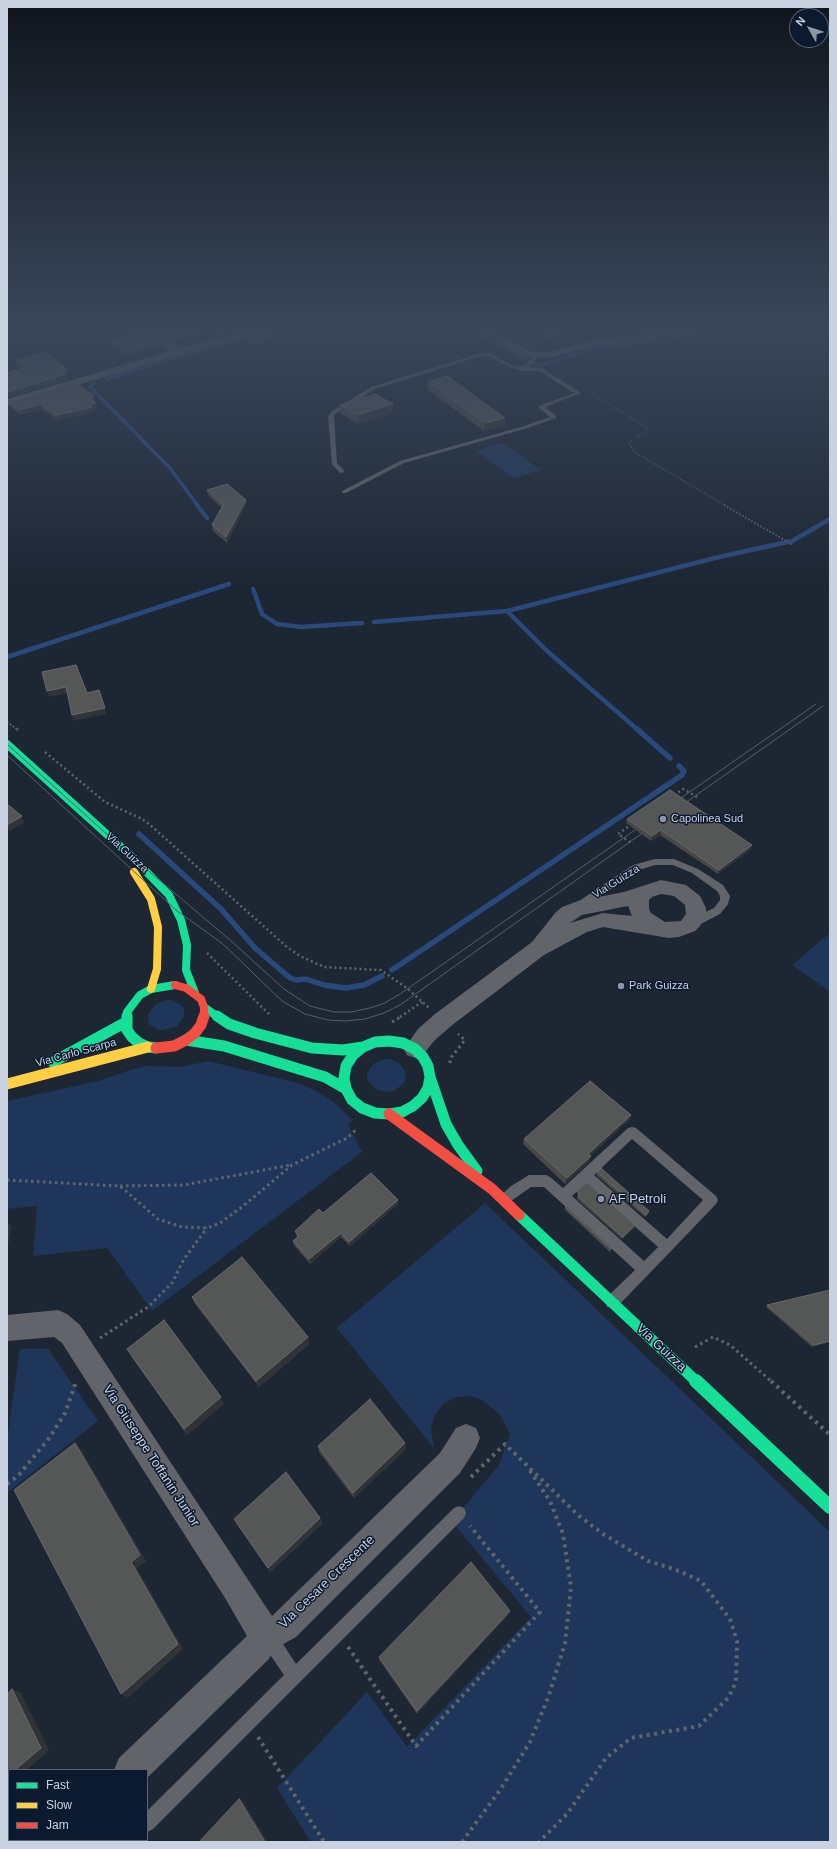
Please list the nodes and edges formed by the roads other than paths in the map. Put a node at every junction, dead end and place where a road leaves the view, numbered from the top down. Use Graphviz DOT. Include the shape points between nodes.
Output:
graph roads {
  1 [pos="332,415"];
  2 [pos="552,415"];
  3 [pos="342,472"];
  4 [pos="344,492"];
  5 [pos="7,744"];
  6 [pos="7,755"];
  7 [pos="645,892"];
  8 [pos="570,912"];
  9 [pos="688,926"];
  10 [pos="660,928"];
  11 [pos="537,949"];
  12 [pos="151,989"];
  13 [pos="195,993"];
  14 [pos="204,1007"];
  15 [pos="126,1022"];
  16 [pos="186,1040"];
  17 [pos="148,1047"];
  18 [pos="363,1047"];
  19 [pos="415,1049"];
  20 [pos="430,1077"];
  21 [pos="9,1084"];
  22 [pos="346,1089"];
  23 [pos="389,1114"];
  24 [pos="586,1175"];
  25 [pos="492,1190"];
  26 [pos="563,1196"];
  27 [pos="503,1200"];
  28 [pos="667,1247"];
  29 [pos="644,1270"];
  30 [pos="612,1302"];
  31 [pos="7,1328"];
  32 [pos="466,1438"];
  33 [pos="830,1507"];
  34 [pos="459,1513"];
  35 [pos="263,1638"];
  36 [pos="294,1676"];
  37 [pos="132,1769"];
  38 [pos="148,1821"];
  1 -- 3 [label="lane" via="334,463"];
  2 -- 4 [label="lane" via="554,417 526,427 402,462"];
  5 -- 13 [label="main road, Via Guizza" via="132,857 169,895 181,920 186,945 186,970"];
  6 -- 12 [label="main road, Via Guizza" via="140,878 156,912 158,927 157,970"];
  7 -- 8 [label="street"];
  7 -- 9 [label="street" via="661,887 679,890 687,895 696,908 693,921"];
  7 -- 10 [label="street" via="640,897 639,911 647,921"];
  8 -- 9 [label="lane, Via Guizza" via="636,867 666,861 687,866 724,892 725,901 717,911"];
  8 -- 11 [label="street, Via Guizza"];
  9 -- 10 [label="street, Via Guizza" via="669,930"];
  10 -- 11 [label="street, Via Guizza" via="615,921 592,922"];
  11 -- 19 [label="street, Via Guizza" via="443,1020"];
  12 -- 13 [label="main road" via="175,985"];
  12 -- 15 [label="main road" via="132,1003 127,1012"];
  13 -- 14 [label="main road, Via Guizza"];
  14 -- 16 [label="main road, Via Guizza" via="201,1025"];
  14 -- 18 [label="main road, Via Guizza" via="229,1024 312,1048 343,1050"];
  15 -- 17 [label="main road" via="127,1030 132,1037"];
  15 -- 21 [label="main road, Via Carlo Scarpa"];
  16 -- 17 [label="main road, Via Guizza" via="174,1046"];
  16 -- 22 [label="main road, Via Guizza" via="224,1046 325,1077"];
  17 -- 21 [label="main road, Via Carlo Scarpa"];
  18 -- 19 [label="main road, Via Guizza" via="389,1041 403,1043"];
  18 -- 22 [label="main road, Via Guizza" via="353,1055 346,1066"];
  19 -- 20 [label="main road, Via Guizza" via="428,1066"];
  20 -- 23 [label="main road, Via Guizza" via="428,1088 422,1098 402,1112"];
  20 -- 25 [label="main road, Via Guizza" via="446,1124"];
  22 -- 23 [label="main road, Via Guizza" via="352,1100 362,1108 375,1113"];
  23 -- 25 [label="main road, Via Guizza"];
  24 -- 26 [label="lane"];
  24 -- 28 [label="lane"];
  24 -- 28 [label="lane" via="632,1132 712,1200"];
  25 -- 27 [label="main road, Via Guizza"];
  26 -- 27 [label="lane" via="546,1181 529,1181"];
  26 -- 29 [label="lane"];
  27 -- 30 [label="main road, Via Guizza"];
  28 -- 29 [label="lane"];
  29 -- 30 [label="lane"];
  30 -- 33 [label="main road, Via Guizza"];
  31 -- 35 [label="street, Via Giuseppe Toffanin Junior" via="58,1323 71,1334 236,1587 261,1628"];
  32 -- 35 [label="street, Via Cesare Crescente" via="450,1463 285,1626"];
  34 -- 36 [label="lane"];
  35 -- 36 [label="lane" via="277,1650"];
  35 -- 37 [label="street, Via Cesare Crescente" via="258,1648"];
  36 -- 38 [label="lane"];
}
